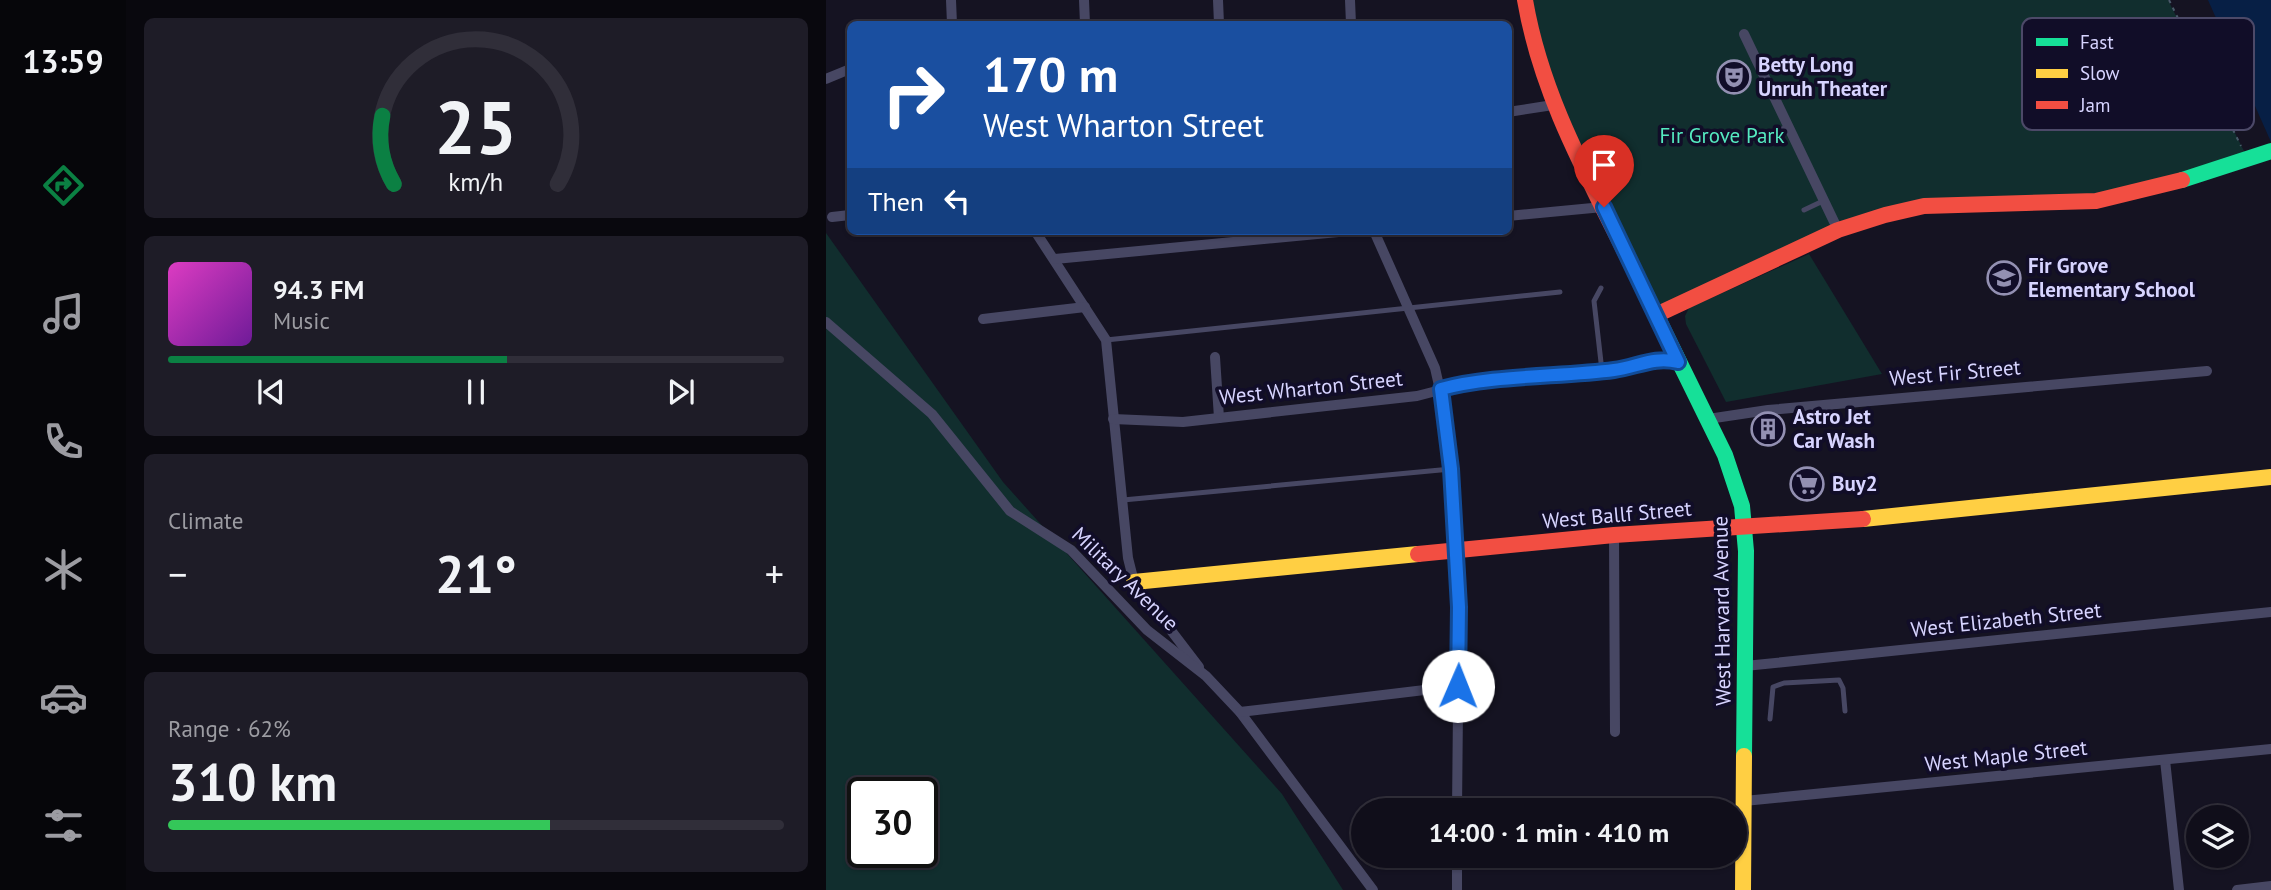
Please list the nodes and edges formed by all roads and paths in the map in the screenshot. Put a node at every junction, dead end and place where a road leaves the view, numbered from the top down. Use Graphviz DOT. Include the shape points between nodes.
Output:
graph roads {
  1 [pos="951,0"];
  2 [pos="1084,0"];
  3 [pos="1217,0"];
  4 [pos="1350,0"];
  5 [pos="1525,0"];
  6 [pos="2169,0"];
  7 [pos="2178,18"];
  8 [pos="952,21"];
  9 [pos="1085,21"];
  10 [pos="1219,21"];
  11 [pos="1351,21"];
  12 [pos="1744,34"];
  13 [pos="847,70"];
  14 [pos="826,79"];
  15 [pos="1553,104"];
  16 [pos="1512,111"];
  17 [pos="1788,126"];
  18 [pos="2234,130"];
  19 [pos="1764,139"];
  20 [pos="2271,151"];
  21 [pos="2248,159"];
  22 [pos="1824,201"];
  23 [pos="1604,207"];
  24 [pos="1804,210"];
  25 [pos="847,215"];
  26 [pos="1512,216"];
  27 [pos="832,217"];
  28 [pos="1838,230"];
  29 [pos="1038,235"];
  30 [pos="1307,235"];
  31 [pos="1376,235"];
  32 [pos="1055,259"];
  33 [pos="1601,288"];
  34 [pos="1560,292"];
  35 [pos="1084,307"];
  36 [pos="1409,309"];
  37 [pos="1656,315"];
  38 [pos="983,319"];
  39 [pos="826,322"];
  40 [pos="1106,340"];
  41 [pos="1215,357"];
  42 [pos="1678,362"];
  43 [pos="1602,371"];
  44 [pos="2207,371"];
  45 [pos="1441,389"];
  46 [pos="1219,418"];
  47 [pos="1113,419"];
  48 [pos="1708,419"];
  49 [pos="1451,469"];
  50 [pos="2271,477"];
  51 [pos="1122,500"];
  52 [pos="1745,527"];
  53 [pos="1614,535"];
  54 [pos="1456,551"];
  55 [pos="1134,582"];
  56 [pos="2271,612"];
  57 [pos="1745,666"];
  58 [pos="1206,676"];
  59 [pos="1458,686"];
  60 [pos="1845,711"];
  61 [pos="1240,712"];
  62 [pos="1770,719"];
  63 [pos="1615,733"];
  64 [pos="2271,749"];
  65 [pos="2165,760"];
  66 [pos="1457,798"];
  67 [pos="1744,798"];
  68 [pos="1747,801"];
  69 [pos="1457,868"];
  70 [pos="1743,868"];
  71 [pos="2271,886"];
  72 [pos="1373,890"];
  73 [pos="1457,890"];
  74 [pos="1743,890"];
  75 [pos="2179,890"];
  76 [pos="2237,890"];
  1 -- 8 [label="street"];
  2 -- 9 [label="street"];
  3 -- 10 [label="street"];
  4 -- 11 [label="street"];
  5 -- 15 [label="street, West Harvard Avenue" via="1533,46"];
  6 -- 7 [label="path"];
  12 -- 17 [label="street"];
  13 -- 14 [label="street"];
  15 -- 16 [label="street"];
  15 -- 23 [label="street, West Harvard Avenue"];
  17 -- 19 [label="lane"];
  17 -- 22 [label="street"];
  18 -- 21 [label="path"];
  20 -- 21 [label="street"];
  21 -- 28 [label="street" via="2096,201 1924,206"];
  22 -- 24 [label="lane"];
  22 -- 28 [label="street"];
  23 -- 26 [label="street"];
  23 -- 37 [label="street, West Harvard Avenue"];
  25 -- 27 [label="street"];
  28 -- 37 [label="street"];
  29 -- 32 [label="street"];
  30 -- 32 [label="street"];
  31 -- 36 [label="street"];
  32 -- 35 [label="street"];
  33 -- 43 [label="lane" via="1594,301"];
  34 -- 36 [label="lane"];
  35 -- 38 [label="street"];
  35 -- 40 [label="street"];
  36 -- 40 [label="lane"];
  36 -- 45 [label="street"];
  37 -- 42 [label="street, West Harvard Avenue"];
  39 -- 58 [label="street, Military Avenue" via="932,414 1010,511 1071,550 1147,630"];
  40 -- 47 [label="street"];
  41 -- 46 [label="street"];
  42 -- 43 [label="street, West Wharton Street" via="1650,360"];
  42 -- 48 [label="street, West Harvard Avenue"];
  43 -- 45 [label="street, West Wharton Street"];
  44 -- 48 [label="street, West Fir Street"];
  45 -- 46 [label="street, West Wharton Street" via="1417,396"];
  45 -- 49 [label="street"];
  46 -- 47 [label="street, West Wharton Street" via="1169,422"];
  47 -- 51 [label="street"];
  48 -- 52 [label="street, West Harvard Avenue" via="1732,473"];
  49 -- 51 [label="lane"];
  49 -- 54 [label="street"];
  50 -- 52 [label="street, West Ballf Street" via="1974,509"];
  51 -- 55 [label="street"];
  52 -- 53 [label="street, West Ballf Street"];
  52 -- 57 [label="street, West Harvard Avenue"];
  53 -- 54 [label="street, West Ballf Street"];
  53 -- 63 [label="street"];
  54 -- 55 [label="street, West Ballf Street"];
  54 -- 59 [label="street"];
  55 -- 58 [label="street"];
  56 -- 57 [label="street, West Elizabeth Street"];
  57 -- 67 [label="street, West Harvard Avenue"];
  58 -- 61 [label="street, Military Avenue"];
  59 -- 61 [label="street"];
  59 -- 66 [label="street"];
  60 -- 62 [label="lane" via="1839,680 1784,683 1773,687"];
  61 -- 72 [label="street, Military Avenue"];
  64 -- 65 [label="street, West Maple Street"];
  65 -- 68 [label="street, West Maple Street"];
  65 -- 75 [label="street"];
  69 -- 73 [label="street"];
  70 -- 74 [label="street, West Harvard Avenue"];
  71 -- 76 [label="street"];
}
